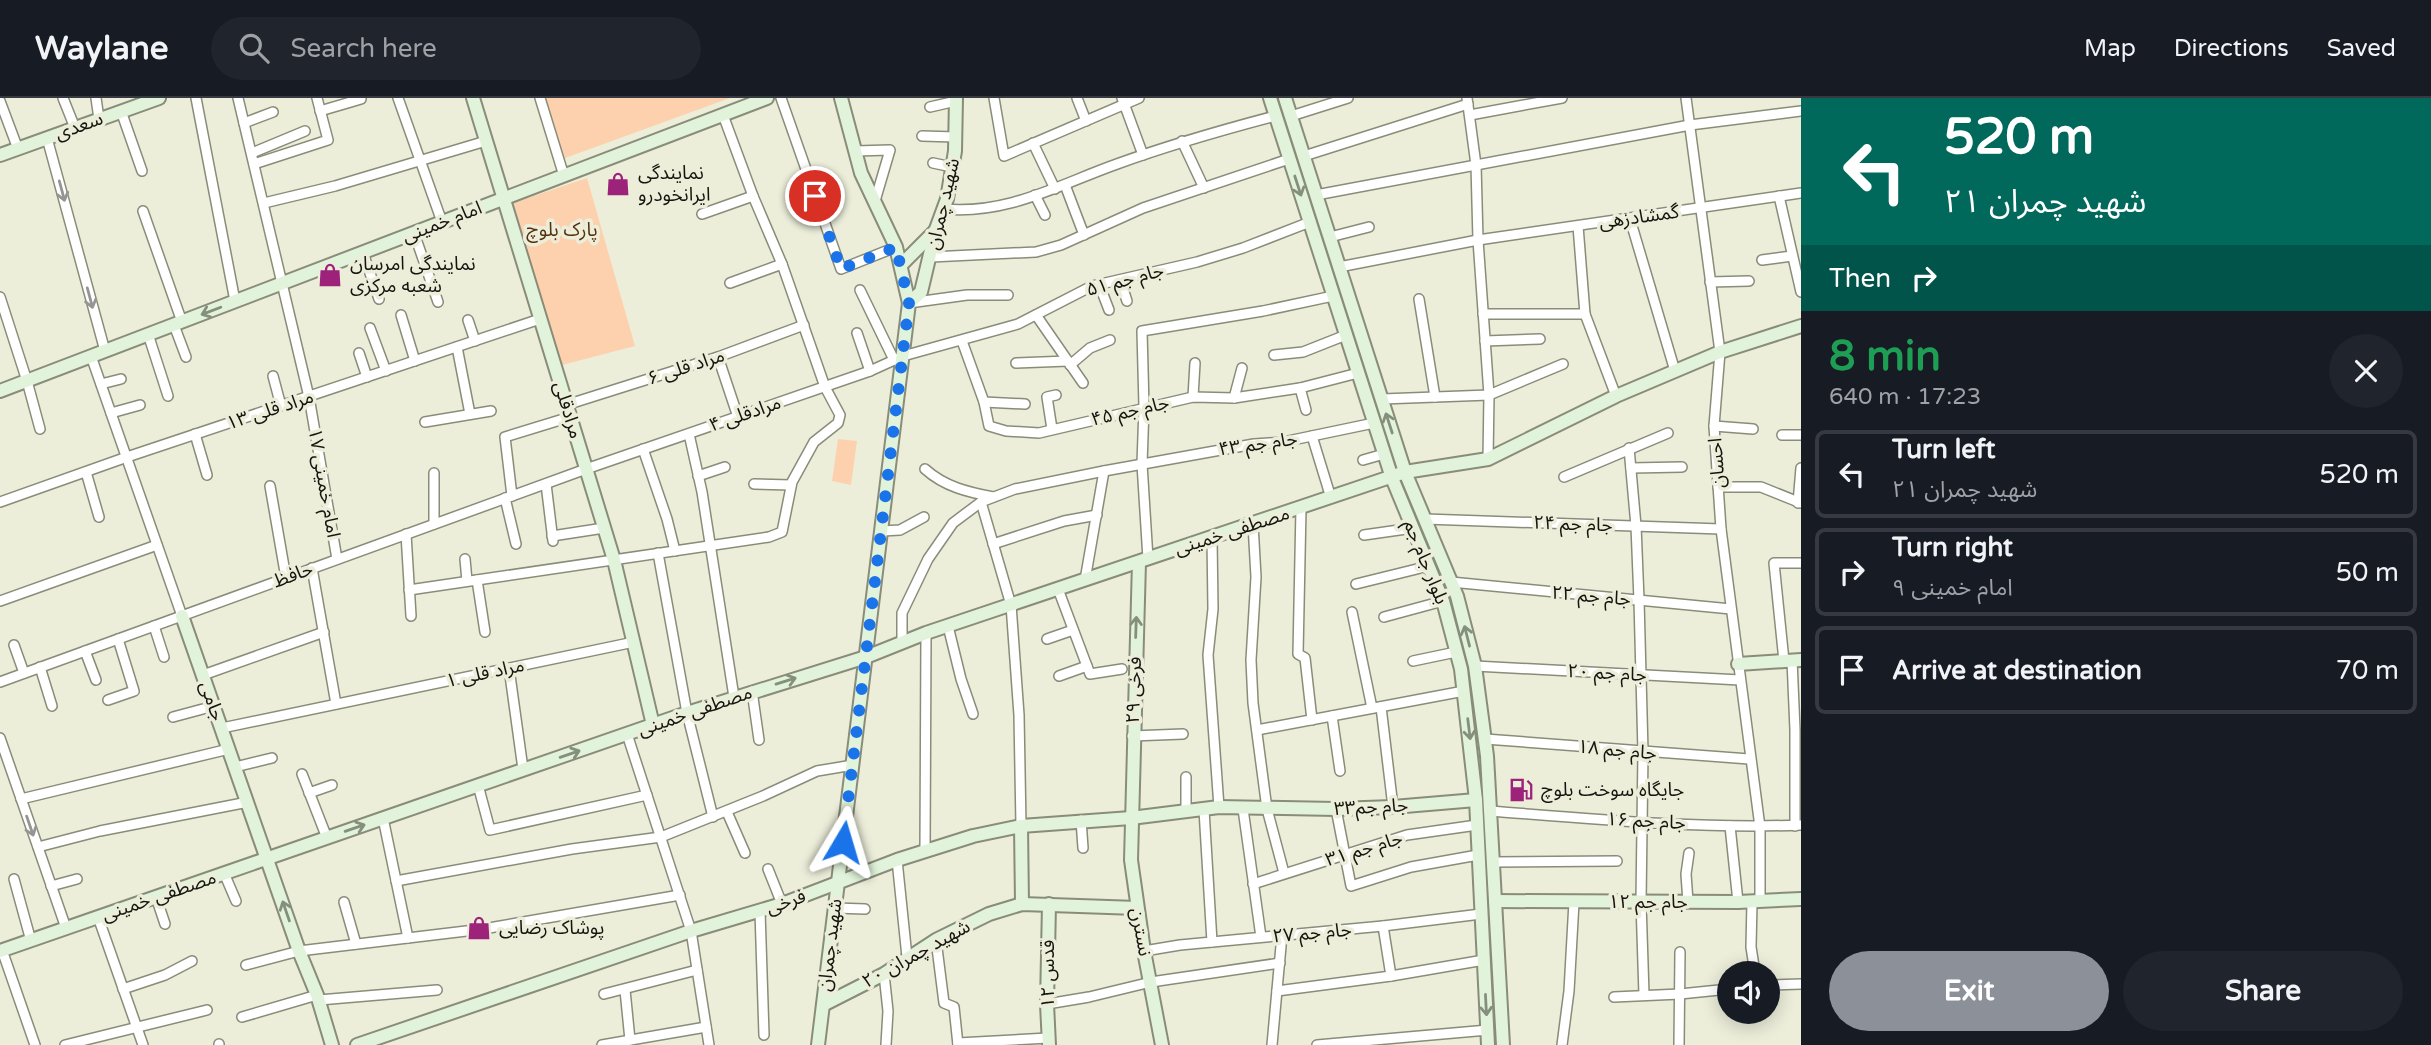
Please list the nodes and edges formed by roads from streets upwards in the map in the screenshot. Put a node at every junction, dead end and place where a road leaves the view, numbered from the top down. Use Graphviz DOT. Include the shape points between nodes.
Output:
graph roads {
  1 [pos="63,98"];
  2 [pos="96,98"];
  3 [pos="196,98"];
  4 [pos="238,98"];
  5 [pos="317,98"];
  6 [pos="398,98"];
  7 [pos="472,98"];
  8 [pos="540,98"];
  9 [pos="767,98"];
  10 [pos="781,98"];
  11 [pos="841,98"];
  12 [pos="994,98"];
  13 [pos="1077,98"];
  14 [pos="1139,98"];
  15 [pos="1270,98"];
  16 [pos="1285,98"];
  17 [pos="1348,98"];
  18 [pos="1562,98"];
  19 [pos="1686,98"];
  20 [pos="151,99"];
  21 [pos="360,99"];
  22 [pos="956,99"];
  23 [pos="0,101"];
  24 [pos="1123,101"];
  25 [pos="1468,101"];
  26 [pos="1532,101"];
  27 [pos="930,107"];
  28 [pos="121,111"];
  29 [pos="320,111"];
  30 [pos="1801,111"];
  31 [pos="273,112"];
  32 [pos="723,115"];
  33 [pos="1470,115"];
  34 [pos="1275,116"];
  35 [pos="1291,116"];
  36 [pos="99,119"];
  37 [pos="1086,121"];
  38 [pos="244,123"];
  39 [pos="1690,125"];
  40 [pos="75,128"];
  41 [pos="305,131"];
  42 [pos="922,136"];
  43 [pos="956,136"];
  44 [pos="47,138"];
  45 [pos="486,141"];
  46 [pos="1182,141"];
  47 [pos="1033,144"];
  48 [pos="18,149"];
  49 [pos="855,151"];
  50 [pos="252,153"];
  51 [pos="0,155"];
  52 [pos="1143,155"];
  53 [pos="1304,156"];
  54 [pos="1289,159"];
  55 [pos="421,160"];
  56 [pos="933,163"];
  57 [pos="254,164"];
  58 [pos="1476,165"];
  59 [pos="953,167"];
  60 [pos="142,171"];
  61 [pos="564,176"];
  62 [pos="1065,185"];
  63 [pos="1204,188"];
  64 [pos="1055,189"];
  65 [pos="1801,193"];
  66 [pos="1035,195"];
  67 [pos="1316,195"];
  68 [pos="753,196"];
  69 [pos="1779,197"];
  70 [pos="503,199"];
  71 [pos="875,201"];
  72 [pos="264,203"];
  73 [pos="943,209"];
  74 [pos="1701,209"];
  75 [pos="143,211"];
  76 [pos="702,214"];
  77 [pos="1045,215"];
  78 [pos="1630,219"];
  79 [pos="442,222"];
  80 [pos="1310,222"];
  81 [pos="1578,226"];
  82 [pos="1369,227"];
  83 [pos="936,229"];
  84 [pos="414,233"];
  85 [pos="1084,235"];
  86 [pos="1330,237"];
  87 [pos="1478,240"];
  88 [pos="896,247"];
  89 [pos="363,253"];
  90 [pos="1792,256"];
  91 [pos="931,257"];
  92 [pos="1762,260"];
  93 [pos="782,264"];
  94 [pos="902,264"];
  95 [pos="1339,267"];
  96 [pos="1121,279"];
  97 [pos="1749,281"];
  98 [pos="1710,282"];
  99 [pos="284,283"];
  100 [pos="730,283"];
  101 [pos="1099,284"];
  102 [pos="860,290"];
  103 [pos="1801,292"];
  104 [pos="1008,295"];
  105 [pos="1334,296"];
  106 [pos="0,297"];
  107 [pos="379,299"];
  108 [pos="1419,299"];
  109 [pos="235,301"];
  110 [pos="1127,301"];
  111 [pos="438,302"];
  112 [pos="909,303"];
  113 [pos="1109,310"];
  114 [pos="1483,314"];
  115 [pos="1585,314"];
  116 [pos="401,315"];
  117 [pos="1036,315"];
  118 [pos="540,319"];
  119 [pos="468,320"];
  120 [pos="178,323"];
  121 [pos="804,325"];
  122 [pos="1801,326"];
  123 [pos="370,328"];
  124 [pos="857,333"];
  125 [pos="148,334"];
  126 [pos="1346,335"];
  127 [pos="1540,338"];
  128 [pos="1110,340"];
  129 [pos="475,341"];
  130 [pos="962,341"];
  131 [pos="1485,341"];
  132 [pos="457,347"];
  133 [pos="105,351"];
  134 [pos="1720,352"];
  135 [pos="359,353"];
  136 [pos="1274,355"];
  137 [pos="91,356"];
  138 [pos="186,357"];
  139 [pos="718,357"];
  140 [pos="899,358"];
  141 [pos="415,361"];
  142 [pos="1016,363"];
  143 [pos="1069,363"];
  144 [pos="1195,363"];
  145 [pos="1563,364"];
  146 [pos="1242,368"];
  147 [pos="386,371"];
  148 [pos="1675,371"];
  149 [pos="870,372"];
  150 [pos="1358,373"];
  151 [pos="273,376"];
  152 [pos="367,377"];
  153 [pos="121,379"];
  154 [pos="27,381"];
  155 [pos="1083,383"];
  156 [pos="101,384"];
  157 [pos="825,387"];
  158 [pos="1300,388"];
  159 [pos="0,391"];
  160 [pos="1056,395"];
  161 [pos="1489,395"];
  162 [pos="169,396"];
  163 [pos="1616,396"];
  164 [pos="309,397"];
  165 [pos="1193,397"];
  166 [pos="1436,397"];
  167 [pos="1234,398"];
  168 [pos="1382,399"];
  169 [pos="984,401"];
  170 [pos="1025,404"];
  171 [pos="140,405"];
  172 [pos="281,406"];
  173 [pos="1144,407"];
  174 [pos="1306,410"];
  175 [pos="491,411"];
  176 [pos="568,411"];
  177 [pos="111,413"];
  178 [pos="470,414"];
  179 [pos="738,417"];
  180 [pos="425,422"];
  181 [pos="1374,423"];
  182 [pos="1714,426"];
  183 [pos="40,429"];
  184 [pos="1052,429"];
  185 [pos="1753,429"];
  186 [pos="1668,433"];
  187 [pos="195,434"];
  188 [pos="689,434"];
  189 [pos="1782,435"];
  190 [pos="1801,435"];
  191 [pos="1312,436"];
  192 [pos="1629,448"];
  193 [pos="643,449"];
  194 [pos="1384,454"];
  195 [pos="127,457"];
  196 [pos="1488,459"];
  197 [pos="1363,460"];
  198 [pos="1142,464"];
  199 [pos="725,467"];
  200 [pos="1682,467"];
  201 [pos="1630,468"];
  202 [pos="1801,468"];
  203 [pos="586,469"];
  204 [pos="925,469"];
  205 [pos="1104,471"];
  206 [pos="86,472"];
  207 [pos="1405,472"];
  208 [pos="434,473"];
  209 [pos="207,475"];
  210 [pos="698,476"];
  211 [pos="1564,477"];
  212 [pos="1392,478"];
  213 [pos="546,484"];
  214 [pos="754,484"];
  215 [pos="792,485"];
  216 [pos="270,486"];
  217 [pos="1718,487"];
  218 [pos="509,497"];
  219 [pos="993,498"];
  220 [pos="1331,498"];
  221 [pos="0,502"];
  222 [pos="981,502"];
  223 [pos="1799,503"];
  224 [pos="1301,508"];
  225 [pos="1097,515"];
  226 [pos="99,517"];
  227 [pos="924,517"];
  228 [pos="1425,519"];
  229 [pos="434,524"];
  230 [pos="1253,524"];
  231 [pos="1636,526"];
  232 [pos="604,528"];
  233 [pos="1413,528"];
  234 [pos="1721,529"];
  235 [pos="882,531"];
  236 [pos="406,534"];
  237 [pos="1364,535"];
  238 [pos="1212,538"];
  239 [pos="516,544"];
  240 [pos="993,544"];
  241 [pos="158,545"];
  242 [pos="709,546"];
  243 [pos="675,551"];
  244 [pos="658,553"];
  245 [pos="337,559"];
  246 [pos="465,559"];
  247 [pos="614,560"];
  248 [pos="1143,561"];
  249 [pos="1801,563"];
  250 [pos="1429,566"];
  251 [pos="312,568"];
  252 [pos="286,578"];
  253 [pos="472,580"];
  254 [pos="1085,580"];
  255 [pos="1451,582"];
  256 [pos="1356,584"];
  257 [pos="0,588"];
  258 [pos="1058,589"];
  259 [pos="409,590"];
  260 [pos="2,600"];
  261 [pos="1639,600"];
  262 [pos="1443,601"];
  263 [pos="1011,605"];
  264 [pos="1731,609"];
  265 [pos="1352,612"];
  266 [pos="182,615"];
  267 [pos="411,616"];
  268 [pos="1384,617"];
  269 [pos="154,626"];
  270 [pos="948,626"];
  271 [pos="1073,630"];
  272 [pos="324,632"];
  273 [pos="485,632"];
  274 [pos="926,633"];
  275 [pos="118,639"];
  276 [pos="1046,639"];
  277 [pos="634,642"];
  278 [pos="902,642"];
  279 [pos="14,645"];
  280 [pos="85,651"];
  281 [pos="1456,652"];
  282 [pos="164,657"];
  283 [pos="866,657"];
  284 [pos="1793,660"];
  285 [pos="1413,662"];
  286 [pos="1738,664"];
  287 [pos="1087,666"];
  288 [pos="40,667"];
  289 [pos="1475,667"];
  290 [pos="509,668"];
  291 [pos="1122,669"];
  292 [pos="1461,669"];
  293 [pos="24,673"];
  294 [pos="203,675"];
  295 [pos="1641,675"];
  296 [pos="1059,676"];
  297 [pos="96,680"];
  298 [pos="1740,680"];
  299 [pos="0,682"];
  300 [pos="752,691"];
  301 [pos="1464,691"];
  302 [pos="734,697"];
  303 [pos="108,700"];
  304 [pos="336,704"];
  305 [pos="52,706"];
  306 [pos="214,706"];
  307 [pos="1377,708"];
  308 [pos="687,713"];
  309 [pos="973,714"];
  310 [pos="1332,716"];
  311 [pos="173,717"];
  312 [pos="1312,720"];
  313 [pos="653,725"];
  314 [pos="222,728"];
  315 [pos="1256,730"];
  316 [pos="627,734"];
  317 [pos="1183,734"];
  318 [pos="1132,736"];
  319 [pos="0,738"];
  320 [pos="1485,739"];
  321 [pos="759,740"];
  322 [pos="229,749"];
  323 [pos="1643,752"];
  324 [pos="272,758"];
  325 [pos="1749,759"];
  326 [pos="852,765"];
  327 [pos="235,767"];
  328 [pos="523,769"];
  329 [pos="1340,771"];
  330 [pos="302,774"];
  331 [pos="1186,777"];
  332 [pos="332,785"];
  333 [pos="478,785"];
  334 [pos="309,793"];
  335 [pos="647,796"];
  336 [pos="21,799"];
  337 [pos="1476,800"];
  338 [pos="248,802"];
  339 [pos="1219,807"];
  340 [pos="1393,807"];
  341 [pos="1243,809"];
  342 [pos="1267,809"];
  343 [pos="1204,810"];
  344 [pos="1336,810"];
  345 [pos="1186,811"];
  346 [pos="1490,811"];
  347 [pos="727,812"];
  348 [pos="713,817"];
  349 [pos="383,818"];
  350 [pos="1130,818"];
  351 [pos="1081,820"];
  352 [pos="1642,822"];
  353 [pos="1477,825"];
  354 [pos="1021,826"];
  355 [pos="1730,826"];
  356 [pos="1798,826"];
  357 [pos="1760,827"];
  358 [pos="661,837"];
  359 [pos="327,838"];
  360 [pos="38,847"];
  361 [pos="1083,848"];
  362 [pos="925,851"];
  363 [pos="744,853"];
  364 [pos="1689,853"];
  365 [pos="1344,855"];
  366 [pos="1478,855"];
  367 [pos="268,858"];
  368 [pos="897,860"];
  369 [pos="1617,860"];
  370 [pos="1493,862"];
  371 [pos="768,869"];
  372 [pos="225,873"];
  373 [pos="1284,873"];
  374 [pos="14,879"];
  375 [pos="77,879"];
  376 [pos="397,881"];
  377 [pos="838,883"];
  378 [pos="1253,884"];
  379 [pos="51,886"];
  380 [pos="680,895"];
  381 [pos="156,897"];
  382 [pos="1801,899"];
  383 [pos="236,901"];
  384 [pos="1495,901"];
  385 [pos="344,902"];
  386 [pos="1574,902"];
  387 [pos="1641,902"];
  388 [pos="1688,902"];
  389 [pos="1738,902"];
  390 [pos="1756,902"];
  391 [pos="782,904"];
  392 [pos="1022,904"];
  393 [pos="1049,904"];
  394 [pos="835,908"];
  395 [pos="1137,908"];
  396 [pos="865,909"];
  397 [pos="760,911"];
  398 [pos="1481,914"];
  399 [pos="98,917"];
  400 [pos="165,924"];
  401 [pos="1383,926"];
  402 [pos="66,928"];
  403 [pos="691,931"];
  404 [pos="1282,935"];
  405 [pos="1261,937"];
  406 [pos="408,938"];
  407 [pos="936,940"];
  408 [pos="31,941"];
  409 [pos="1212,942"];
  410 [pos="356,944"];
  411 [pos="1,951"];
  412 [pos="299,951"];
  413 [pos="1143,951"];
  414 [pos="1680,952"];
  415 [pos="907,957"];
  416 [pos="1484,960"];
  417 [pos="192,961"];
  418 [pos="1753,961"];
  419 [pos="1280,963"];
  420 [pos="246,965"];
  421 [pos="697,970"];
  422 [pos="884,974"];
  423 [pos="1391,976"];
  424 [pos="1151,982"];
  425 [pos="1801,984"];
  426 [pos="1780,985"];
  427 [pos="123,989"];
  428 [pos="625,989"];
  429 [pos="437,990"];
  430 [pos="1717,990"];
  431 [pos="1277,991"];
  432 [pos="604,994"];
  433 [pos="1680,994"];
  434 [pos="1644,995"];
  435 [pos="318,997"];
  436 [pos="1614,998"];
  437 [pos="1047,1004"];
  438 [pos="823,1005"];
  439 [pos="208,1010"];
  440 [pos="242,1017"];
  441 [pos="706,1027"];
  442 [pos="137,1028"];
  443 [pos="1488,1030"];
  444 [pos="764,1035"];
  445 [pos="630,1040"];
  446 [pos="1049,1042"];
  447 [pos="958,1044"];
  448 [pos="35,1045"];
  449 [pos="65,1045"];
  450 [pos="144,1045"];
  451 [pos="332,1045"];
  452 [pos="357,1045"];
  453 [pos="603,1045"];
  454 [pos="709,1045"];
  455 [pos="818,1045"];
  456 [pos="886,1045"];
  457 [pos="1162,1045"];
  458 [pos="1272,1045"];
  459 [pos="1317,1045"];
  460 [pos="1488,1045"];
  461 [pos="1503,1045"];
  462 [pos="1562,1045"];
  463 [pos="1679,1045"];
  1 -- 40 [label="street"];
  2 -- 36 [label="street"];
  3 -- 109 [label="street"];
  4 -- 38 [label="street, امام خمینی ۱۷"];
  5 -- 29 [label="street"];
  6 -- 55 [label="street"];
  7 -- 45 [label="street, مرادقلی"];
  8 -- 61 [label="street"];
  9 -- 32 [label="street, امام خمینی"];
  10 -- 88 [label="street" via="841,269"];
  11 -- 49 [label="street, شهید چمران"];
  12 -- 47 [label="street" via="1004,156"];
  13 -- 37 [label="street"];
  14 -- 24 [label="street"];
  15 -- 34 [label="street, بلوار جام جم"];
  16 -- 35 [label="street, بلوار جام جم"];
  17 -- 35 [label="street"];
  18 -- 26 [label="street"];
  19 -- 39 [label="street, احسان"];
  20 -- 28 [label="street, سعدی"];
  21 -- 29 [label="street"];
  22 -- 27 [label="street"];
  22 -- 43 [label="street, شهید چمران"];
  23 -- 48 [label="street"];
  24 -- 37 [label="street"];
  24 -- 52 [label="street"];
  25 -- 33 [label="street"];
  25 -- 53 [label="street"];
  26 -- 33 [label="street"];
  28 -- 36 [label="street, سعدی"];
  28 -- 60 [label="street"];
  29 -- 57 [label="street" via="328,140"];
  30 -- 39 [label="street"];
  31 -- 38 [label="street"];
  32 -- 61 [label="street, امام خمینی"];
  32 -- 68 [label="street"];
  33 -- 58 [label="street"];
  34 -- 46 [label="street"];
  34 -- 54 [label="street, بلوار جام جم"];
  35 -- 53 [label="street, بلوار جام جم"];
  36 -- 40 [label="street, سعدی"];
  37 -- 47 [label="street"];
  38 -- 50 [label="street, امام خمینی ۱۷"];
  39 -- 58 [label="street"];
  39 -- 74 [label="street, احسان"];
  40 -- 44 [label="street, سعدی"];
  41 -- 50 [label="street"];
  42 -- 43 [label="street"];
  43 -- 59 [label="street, شهید چمران"];
  44 -- 48 [label="street, سعدی"];
  44 -- 133 [label="street, one-way"];
  45 -- 55 [label="street"];
  45 -- 70 [label="street, مرادقلی"];
  46 -- 52 [label="street"];
  46 -- 63 [label="street"];
  47 -- 64 [label="street"];
  48 -- 51 [label="street, سعدی"];
  49 -- 71 [label="street, شهید چمران"];
  49 -- 71 [label="street" via="890,150"];
  50 -- 57 [label="street, امام خمینی ۱۷"];
  52 -- 62 [label="street"];
  53 -- 67 [label="street, بلوار جام جم"];
  54 -- 63 [label="street"];
  54 -- 80 [label="street, بلوار جام جم, one-way"];
  55 -- 72 [label="street"];
  55 -- 79 [label="street"];
  56 -- 59 [label="street"];
  57 -- 72 [label="street, امام خمینی ۱۷"];
  58 -- 67 [label="street"];
  58 -- 87 [label="street"];
  59 -- 73 [label="street, شهید چمران"];
  61 -- 70 [label="street, امام خمینی"];
  62 -- 64 [label="street"];
  62 -- 85 [label="street"];
  63 -- 85 [label="street" via="1143,208"];
  64 -- 66 [label="street"];
  65 -- 69 [label="street, گمشادزهی"];
  66 -- 73 [label="street" via="1002,206"];
  66 -- 77 [label="street"];
  67 -- 86 [label="street, بلوار جام جم"];
  68 -- 76 [label="street"];
  68 -- 93 [label="street"];
  69 -- 74 [label="street, گمشادزهی"];
  69 -- 90 [label="street"];
  70 -- 79 [label="street, امام خمینی"];
  70 -- 118 [label="street, مرادقلی"];
  71 -- 88 [label="street, شهید چمران"];
  72 -- 99 [label="street, امام خمینی ۱۷"];
  73 -- 83 [label="street, شهید چمران"];
  74 -- 78 [label="street, گمشادزهی"];
  74 -- 98 [label="street, احسان"];
  75 -- 120 [label="street"];
  78 -- 81 [label="street, گمشادزهی"];
  78 -- 148 [label="street"];
  79 -- 84 [label="street, امام خمینی"];
  80 -- 96 [label="street, جام جم ۵۱" via="1244,248"];
  80 -- 105 [label="street, بلوار جام جم"];
  81 -- 87 [label="street, گمشادزهی"];
  81 -- 115 [label="street"];
  82 -- 86 [label="street"];
  83 -- 91 [label="street, شهید چمران"];
  83 -- 94 [label="street"];
  84 -- 89 [label="street, امام خمینی"];
  84 -- 111 [label="street"];
  85 -- 91 [label="street" via="1036,253"];
  86 -- 95 [label="street, بلوار جام جم"];
  87 -- 95 [label="street, گمشادزهی"];
  87 -- 114 [label="street"];
  88 -- 94 [label="street, شهید چمران"];
  89 -- 99 [label="street, امام خمینی"];
  89 -- 107 [label="street"];
  90 -- 92 [label="street"];
  90 -- 103 [label="street"];
  91 -- 112 [label="street, شهید چمران" via="921,292"];
  93 -- 100 [label="street"];
  93 -- 121 [label="street"];
  94 -- 112 [label="street, شهید چمران"];
  95 -- 168 [label="street, بلوار جام جم"];
  96 -- 101 [label="street, جام جم ۵۱"];
  96 -- 110 [label="street"];
  97 -- 98 [label="street"];
  98 -- 134 [label="street, احسان"];
  99 -- 109 [label="street, امام خمینی"];
  99 -- 164 [label="street, امام خمینی ۱۷"];
  101 -- 113 [label="street"];
  101 -- 117 [label="street, جام جم ۵۱"];
  102 -- 140 [label="street"];
  104 -- 112 [label="street"];
  105 -- 126 [label="street, بلوار جام جم"];
  105 -- 173 [label="street" via="1142,331"];
  106 -- 154 [label="street"];
  108 -- 166 [label="street"];
  109 -- 120 [label="street, امام خمینی, one-way"];
  112 -- 140 [label="street, شهید چمران"];
  114 -- 115 [label="street"];
  114 -- 131 [label="street"];
  115 -- 163 [label="street"];
  116 -- 141 [label="street"];
  117 -- 130 [label="street, جام جم ۵۱"];
  117 -- 143 [label="street"];
  118 -- 129 [label="street, مراد قلی ۱۳"];
  118 -- 176 [label="street, مرادقلی"];
  119 -- 129 [label="street"];
  120 -- 125 [label="street, امام خمینی"];
  120 -- 138 [label="street"];
  121 -- 139 [label="street, مراد قلی ۶"];
  121 -- 157 [label="street"];
  122 -- 134 [label="street"];
  123 -- 147 [label="street"];
  124 -- 149 [label="street"];
  125 -- 133 [label="street, امام خمینی"];
  125 -- 162 [label="street"];
  126 -- 136 [label="street" via="1303,352"];
  126 -- 150 [label="street, بلوار جام جم"];
  127 -- 131 [label="street"];
  128 -- 143 [label="street"];
  129 -- 132 [label="street, مراد قلی ۱۳"];
  130 -- 140 [label="street, جام جم ۵۱"];
  130 -- 169 [label="street, جام جم ۴۵"];
  131 -- 161 [label="street"];
  132 -- 141 [label="street, مراد قلی ۱۳"];
  132 -- 178 [label="street"];
  133 -- 137 [label="street, امام خمینی"];
  134 -- 148 [label="street"];
  134 -- 182 [label="street, احسان"];
  135 -- 152 [label="street"];
  137 -- 154 [label="street, امام خمینی"];
  137 -- 156 [label="street, جامی"];
  139 -- 176 [label="street, مراد قلی ۶"];
  139 -- 179 [label="street"];
  140 -- 149 [label="street, مرادقلی ۴"];
  140 -- 235 [label="street, شهید چمران"];
  141 -- 147 [label="street, مراد قلی ۱۳"];
  142 -- 143 [label="street"];
  143 -- 155 [label="street"];
  144 -- 165 [label="street"];
  145 -- 161 [label="street"];
  146 -- 167 [label="street"];
  147 -- 152 [label="street, مراد قلی ۱۳"];
  148 -- 163 [label="street"];
  149 -- 157 [label="street, مرادقلی ۴"];
  150 -- 158 [label="street, جام جم ۴۵"];
  150 -- 181 [label="street, بلوار جام جم"];
  151 -- 172 [label="street"];
  152 -- 164 [label="street, مراد قلی ۱۳"];
  153 -- 156 [label="street"];
  154 -- 159 [label="street, امام خمینی"];
  154 -- 183 [label="street"];
  156 -- 177 [label="street, جامی"];
  157 -- 179 [label="street, مرادقلی ۴"];
  157 -- 215 [label="street" via="840,415 838,423 814,442"];
  158 -- 167 [label="street, جام جم ۴۵"];
  158 -- 174 [label="street"];
  160 -- 184 [label="street" via="1046,397"];
  161 -- 166 [label="street"];
  161 -- 196 [label="street"];
  163 -- 196 [label="street"];
  164 -- 172 [label="street, مراد قلی ۱۳"];
  164 -- 245 [label="street, امام خمینی ۱۷"];
  165 -- 167 [label="street, جام جم ۴۵"];
  165 -- 173 [label="street, جام جم ۴۵"];
  166 -- 168 [label="street"];
  207 -- 168 [label="street, بلوار جام جم, one-way"];
  169 -- 170 [label="street"];
  169 -- 184 [label="street, جام جم ۴۵" via="989,426 1039,433"];
  171 -- 177 [label="street"];
  172 -- 187 [label="street, مراد قلی ۱۳"];
  173 -- 184 [label="street, جام جم ۴۵"];
  173 -- 198 [label="street"];
  175 -- 178 [label="street"];
  176 -- 203 [label="street, مرادقلی"];
  176 -- 218 [label="street, مراد قلی ۶" via="505,437"];
  177 -- 195 [label="street, جامی"];
  178 -- 180 [label="street"];
  179 -- 188 [label="street, مرادقلی ۴"];
  181 -- 191 [label="street, جام جم ۴۳"];
  181 -- 194 [label="street, بلوار جام جم"];
  182 -- 185 [label="street"];
  182 -- 217 [label="street, احسان"];
  186 -- 192 [label="street"];
  187 -- 195 [label="street, مراد قلی ۱۳"];
  187 -- 209 [label="street"];
  188 -- 193 [label="street, مرادقلی ۴"];
  188 -- 210 [label="street"];
  189 -- 190 [label="street"];
  191 -- 198 [label="street, جام جم ۴۳"];
  191 -- 220 [label="street"];
  192 -- 201 [label="street"];
  192 -- 211 [label="street"];
  193 -- 203 [label="street, مرادقلی ۴"];
  193 -- 243 [label="street"];
  194 -- 197 [label="street"];
  194 -- 212 [label="street, بلوار جام جم"];
  195 -- 206 [label="street, مراد قلی ۱۳"];
  195 -- 241 [label="street, جامی"];
  196 -- 207 [label="street"];
  198 -- 205 [label="street, جام جم ۴۳"];
  198 -- 248 [label="street"];
  199 -- 210 [label="street"];
  200 -- 201 [label="street"];
  201 -- 231 [label="street"];
  202 -- 223 [label="street"];
  203 -- 213 [label="street, حافظ"];
  203 -- 232 [label="street, مرادقلی"];
  204 -- 219 [label="street" via="962,491"];
  205 -- 219 [label="street, جام جم ۴۳" via="1015,489"];
  205 -- 225 [label="street"];
  206 -- 221 [label="street, مراد قلی ۱۳"];
  206 -- 226 [label="street"];
  207 -- 212 [label="street, مصطفی خمینی"];
  207 -- 228 [label="street, بلوار جام جم"];
  208 -- 229 [label="street"];
  210 -- 242 [label="street"];
  212 -- 220 [label="street, مصطفی خمینی"];
  212 -- 233 [label="street, بلوار جام جم"];
  213 -- 218 [label="street, حافظ"];
  213 -- 232 [label="street" via="553,538"];
  214 -- 215 [label="street"];
  215 -- 242 [label="street" via="782,532"];
  216 -- 252 [label="street"];
  217 -- 223 [label="street" via="1761,486"];
  217 -- 234 [label="street, احسان"];
  218 -- 229 [label="street, حافظ"];
  218 -- 239 [label="street"];
  219 -- 222 [label="street, جام جم ۴۳"];
  220 -- 224 [label="street, مصطفی خمینی"];
  222 -- 240 [label="street"];
  222 -- 278 [label="street, جام جم ۴۳" via="953,523 928,559 902,613"];
  224 -- 230 [label="street, مصطفی خمینی"];
  224 -- 312 [label="street" via="1298,654 1304,659"];
  225 -- 240 [label="street"];
  225 -- 254 [label="street"];
  227 -- 235 [label="street" via="900,530"];
  228 -- 231 [label="street, جام جم ۲۴"];
  228 -- 255 [label="street, بلوار جام جم"];
  229 -- 236 [label="street, حافظ"];
  230 -- 238 [label="street, مصطفی خمینی"];
  230 -- 315 [label="street" via="1256,578 1251,660"];
  231 -- 234 [label="street, جام جم ۲۴"];
  231 -- 261 [label="street"];
  232 -- 247 [label="street, مرادقلی"];
  233 -- 237 [label="street"];
  233 -- 250 [label="street, بلوار جام جم"];
  234 -- 264 [label="street, احسان"];
  235 -- 283 [label="street, شهید چمران"];
  236 -- 245 [label="street, حافظ"];
  236 -- 259 [label="street"];
  238 -- 248 [label="street, مصطفی خمینی"];
  238 -- 339 [label="street" via="1208,655"];
  240 -- 263 [label="street"];
  241 -- 260 [label="street"];
  241 -- 266 [label="street, جامی"];
  242 -- 243 [label="street"];
  242 -- 302 [label="street"];
  243 -- 244 [label="street"];
  244 -- 247 [label="street"];
  244 -- 308 [label="street"];
  245 -- 251 [label="street, حافظ"];
  246 -- 253 [label="street"];
  247 -- 253 [label="street"];
  247 -- 277 [label="street, مرادقلی"];
  248 -- 254 [label="street, مصطفی خمینی"];
  318 -- 248 [label="street, فرخی ۲۹, one-way"];
  249 -- 284 [label="street" via="1774,563"];
  250 -- 256 [label="street"];
  250 -- 262 [label="street, بلوار جام جم"];
  251 -- 252 [label="street, حافظ"];
  251 -- 272 [label="street"];
  252 -- 266 [label="street, حافظ"];
  253 -- 259 [label="street"];
  253 -- 273 [label="street"];
  254 -- 258 [label="street, مصطفی خمینی"];
  255 -- 261 [label="street, جام جم ۲۲"];
  289 -- 255 [label="street, بلوار جام جم, one-way"];
  257 -- 260 [label="street"];
  258 -- 263 [label="street, مصطفی خمینی"];
  258 -- 271 [label="street"];
  259 -- 267 [label="street"];
  261 -- 264 [label="street, جام جم ۲۲"];
  261 -- 295 [label="street"];
  262 -- 268 [label="street"];
  262 -- 281 [label="street, بلوار جام جم"];
  263 -- 270 [label="street, مصطفی خمینی"];
  263 -- 354 [label="street"];
  264 -- 286 [label="street, احسان"];
  265 -- 307 [label="street"];
  266 -- 269 [label="street, حافظ"];
  266 -- 294 [label="street, جامی"];
  269 -- 275 [label="street, حافظ"];
  269 -- 282 [label="street"];
  270 -- 274 [label="street, مصطفی خمینی"];
  270 -- 309 [label="street"];
  271 -- 276 [label="street"];
  271 -- 287 [label="street"];
  272 -- 294 [label="street"];
  272 -- 304 [label="street"];
  274 -- 278 [label="street, مصطفی خمینی"];
  274 -- 362 [label="street"];
  275 -- 280 [label="street, حافظ"];
  275 -- 303 [label="street" via="134,691"];
  277 -- 290 [label="street, مراد قلی ۱"];
  277 -- 313 [label="street, مرادقلی"];
  278 -- 283 [label="street, مصطفی خمینی"];
  279 -- 293 [label="street"];
  280 -- 288 [label="street, حافظ"];
  280 -- 297 [label="street"];
  281 -- 285 [label="street"];
  281 -- 292 [label="street, بلوار جام جم"];
  300 -- 283 [label="street, مصطفی خمینی, one-way"];
  283 -- 326 [label="street, شهید چمران"];
  284 -- 286 [label="street"];
  284 -- 356 [label="street"];
  286 -- 298 [label="street, احسان"];
  287 -- 291 [label="street" via="1090,674"];
  287 -- 296 [label="street"];
  288 -- 293 [label="street, حافظ"];
  288 -- 305 [label="street"];
  289 -- 292 [label="street"];
  289 -- 295 [label="street, جام جم ۲۰"];
  289 -- 320 [label="street, بلوار جام جم"];
  290 -- 304 [label="street, مراد قلی ۱"];
  290 -- 328 [label="street"];
  292 -- 301 [label="street, بلوار جام جم"];
  293 -- 299 [label="street, حافظ"];
  294 -- 306 [label="street, جامی"];
  295 -- 298 [label="street, جام جم ۲۰"];
  295 -- 323 [label="street"];
  298 -- 325 [label="street, احسان"];
  300 -- 302 [label="street, مصطفی خمینی"];
  300 -- 321 [label="street"];
  301 -- 307 [label="street"];
  301 -- 337 [label="street, بلوار جام جم, one-way"];
  302 -- 308 [label="street, مصطفی خمینی"];
  304 -- 314 [label="street, مراد قلی ۱"];
  306 -- 311 [label="street"];
  306 -- 314 [label="street, جامی"];
  307 -- 310 [label="street"];
  307 -- 340 [label="street"];
  308 -- 313 [label="street, مصطفی خمینی"];
  308 -- 348 [label="street"];
  310 -- 312 [label="street"];
  310 -- 329 [label="street"];
  312 -- 315 [label="street"];
  313 -- 316 [label="street, مصطفی خمینی"];
  314 -- 322 [label="street, جامی"];
  315 -- 342 [label="street"];
  328 -- 316 [label="street, مصطفی خمینی, one-way"];
  316 -- 335 [label="street"];
  317 -- 318 [label="street"];
  318 -- 350 [label="street, فرخی ۲۹"];
  319 -- 336 [label="street"];
  320 -- 323 [label="street, جام جم ۱۸"];
  320 -- 346 [label="street, بلوار جام جم"];
  322 -- 327 [label="street, جامی"];
  322 -- 336 [label="street"];
  323 -- 325 [label="street, جام جم ۱۸"];
  323 -- 352 [label="street"];
  324 -- 327 [label="street"];
  325 -- 357 [label="street, احسان"];
  326 -- 347 [label="street" via="817,771"];
  326 -- 377 [label="street, شهید چمران"];
  327 -- 338 [label="street, جامی"];
  328 -- 333 [label="street, مصطفی خمینی"];
  330 -- 334 [label="street"];
  331 -- 345 [label="street"];
  332 -- 334 [label="street"];
  333 -- 335 [label="street" via="490,830"];
  333 -- 349 [label="street, مصطفی خمینی"];
  334 -- 359 [label="street"];
  335 -- 358 [label="street"];
  336 -- 360 [label="street, one-way"];
  337 -- 340 [label="street, جام جم۳۳"];
  337 -- 353 [label="street, بلوار جام جم"];
  338 -- 360 [label="street"];
  338 -- 367 [label="street, جامی"];
  339 -- 341 [label="street, فرخی"];
  339 -- 343 [label="street, فرخی"];
  340 -- 344 [label="street, جام جم۳۳"];
  341 -- 342 [label="street, فرخی"];
  341 -- 378 [label="street"];
  342 -- 344 [label="street, جام جم۳۳"];
  342 -- 373 [label="street"];
  343 -- 345 [label="street, فرخی"];
  343 -- 409 [label="street"];
  344 -- 365 [label="street"];
  345 -- 350 [label="street, فرخی"];
  346 -- 352 [label="street, جام جم ۱۶"];
  346 -- 370 [label="street, بلوار جام جم"];
  347 -- 348 [label="street"];
  347 -- 363 [label="street"];
  348 -- 358 [label="street"];
  359 -- 349 [label="street, مصطفی خمینی, one-way"];
  349 -- 376 [label="street"];
  350 -- 351 [label="street, فرخی"];
  350 -- 395 [label="street, نسترن"];
  351 -- 354 [label="street, فرخی"];
  351 -- 361 [label="street"];
  352 -- 355 [label="street, جام جم ۱۶"];
  352 -- 387 [label="street"];
  353 -- 365 [label="street, جام جم ۳۱" via="1407,835"];
  353 -- 366 [label="street, بلوار جام جم"];
  354 -- 362 [label="street, فرخی"];
  354 -- 392 [label="street"];
  355 -- 357 [label="street, جام جم ۱۶"];
  355 -- 389 [label="street"];
  356 -- 357 [label="street, جام جم ۱۶"];
  357 -- 390 [label="street, احسان"];
  358 -- 376 [label="street"];
  358 -- 380 [label="street"];
  359 -- 367 [label="street, مصطفی خمینی"];
  360 -- 379 [label="street"];
  362 -- 368 [label="street, فرخی"];
  364 -- 388 [label="street"];
  365 -- 366 [label="street" via="1350,886 1411,867"];
  365 -- 373 [label="street, جام جم ۳۱"];
  366 -- 398 [label="street, بلوار جام جم"];
  367 -- 372 [label="street, مصطفی خمینی"];
  412 -- 367 [label="street, جامی, one-way"];
  368 -- 377 [label="street, فرخی"];
  368 -- 415 [label="street"];
  369 -- 370 [label="street"];
  370 -- 384 [label="street, بلوار جام جم"];
  371 -- 391 [label="street"];
  372 -- 381 [label="street, مصطفی خمینی"];
  372 -- 383 [label="street"];
  373 -- 378 [label="street, جام جم ۳۱"];
  374 -- 408 [label="street"];
  375 -- 379 [label="street"];
  376 -- 406 [label="street"];
  377 -- 391 [label="street, فرخی"];
  377 -- 394 [label="street, شهید چمران"];
  378 -- 405 [label="street"];
  379 -- 402 [label="street"];
  380 -- 403 [label="street"];
  380 -- 406 [label="street"];
  381 -- 399 [label="street, مصطفی خمینی"];
  381 -- 400 [label="street"];
  382 -- 390 [label="street, جام جم ۱۲"];
  384 -- 386 [label="street, جام جم ۱۲"];
  384 -- 461 [label="street, بلوار جام جم"];
  385 -- 410 [label="street"];
  386 -- 387 [label="street, جام جم ۱۲"];
  386 -- 462 [label="street"];
  387 -- 388 [label="street, جام جم ۱۲"];
  387 -- 434 [label="street"];
  388 -- 389 [label="street, جام جم ۱۲"];
  389 -- 390 [label="street, جام جم ۱۲"];
  390 -- 418 [label="street, احسان"];
  391 -- 397 [label="street, فرخی"];
  392 -- 393 [label="street, شهید چمران ۲۰"];
  392 -- 407 [label="street, شهید چمران ۲۰" via="989,914"];
  393 -- 395 [label="street, شهید چمران ۲۰"];
  393 -- 437 [label="street, قدس ۱۲"];
  394 -- 396 [label="street"];
  394 -- 438 [label="street, شهید چمران"];
  395 -- 413 [label="street, نسترن"];
  397 -- 403 [label="street, فرخی"];
  397 -- 444 [label="street"];
  398 -- 401 [label="street, جام جم ۲۷"];
  398 -- 416 [label="street, بلوار جام جم"];
  399 -- 402 [label="street, مصطفی خمینی"];
  399 -- 427 [label="street"];
  401 -- 404 [label="street, جام جم ۲۷"];
  401 -- 423 [label="street"];
  402 -- 408 [label="street, مصطفی خمینی"];
  403 -- 421 [label="street"];
  403 -- 452 [label="street, فرخی"];
  404 -- 405 [label="street, جام جم ۲۷"];
  404 -- 419 [label="street"];
  405 -- 409 [label="street, جام جم ۲۷"];
  406 -- 410 [label="street"];
  407 -- 415 [label="street, شهید چمران ۲۰"];
  407 -- 447 [label="street" via="944,1003 954,1007"];
  408 -- 411 [label="street, مصطفی خمینی"];
  409 -- 413 [label="street, جام جم ۲۷"];
  410 -- 412 [label="street"];
  411 -- 448 [label="street"];
  412 -- 420 [label="street"];
  412 -- 435 [label="street, جامی"];
  413 -- 424 [label="street, نسترن"];
  414 -- 433 [label="street"];
  415 -- 422 [label="street, شهید چمران ۲۰"];
  416 -- 423 [label="street"];
  416 -- 443 [label="street, بلوار جام جم, one-way"];
  417 -- 427 [label="street"];
  419 -- 424 [label="street"];
  419 -- 431 [label="street"];
  421 -- 428 [label="street"];
  421 -- 441 [label="street"];
  422 -- 438 [label="street, شهید چمران ۲۰"];
  422 -- 456 [label="street"];
  423 -- 431 [label="street"];
  424 -- 437 [label="street"];
  424 -- 457 [label="street, نسترن"];
  425 -- 426 [label="street"];
  427 -- 442 [label="street"];
  428 -- 432 [label="street"];
  428 -- 445 [label="street"];
  429 -- 435 [label="street"];
  430 -- 433 [label="street"];
  431 -- 458 [label="street"];
  433 -- 434 [label="street"];
  433 -- 463 [label="street"];
  434 -- 436 [label="street"];
  435 -- 440 [label="street"];
  435 -- 451 [label="street, جامی"];
  437 -- 446 [label="street, قدس ۱۲"];
  438 -- 455 [label="street, شهید چمران"];
  439 -- 442 [label="street"];
  441 -- 445 [label="street"];
  441 -- 454 [label="street"];
  442 -- 449 [label="street"];
  442 -- 450 [label="street"];
  443 -- 459 [label="street"];
  443 -- 460 [label="street, بلوار جام جم"];
  445 -- 453 [label="street"];
  446 -- 447 [label="street"];
}
